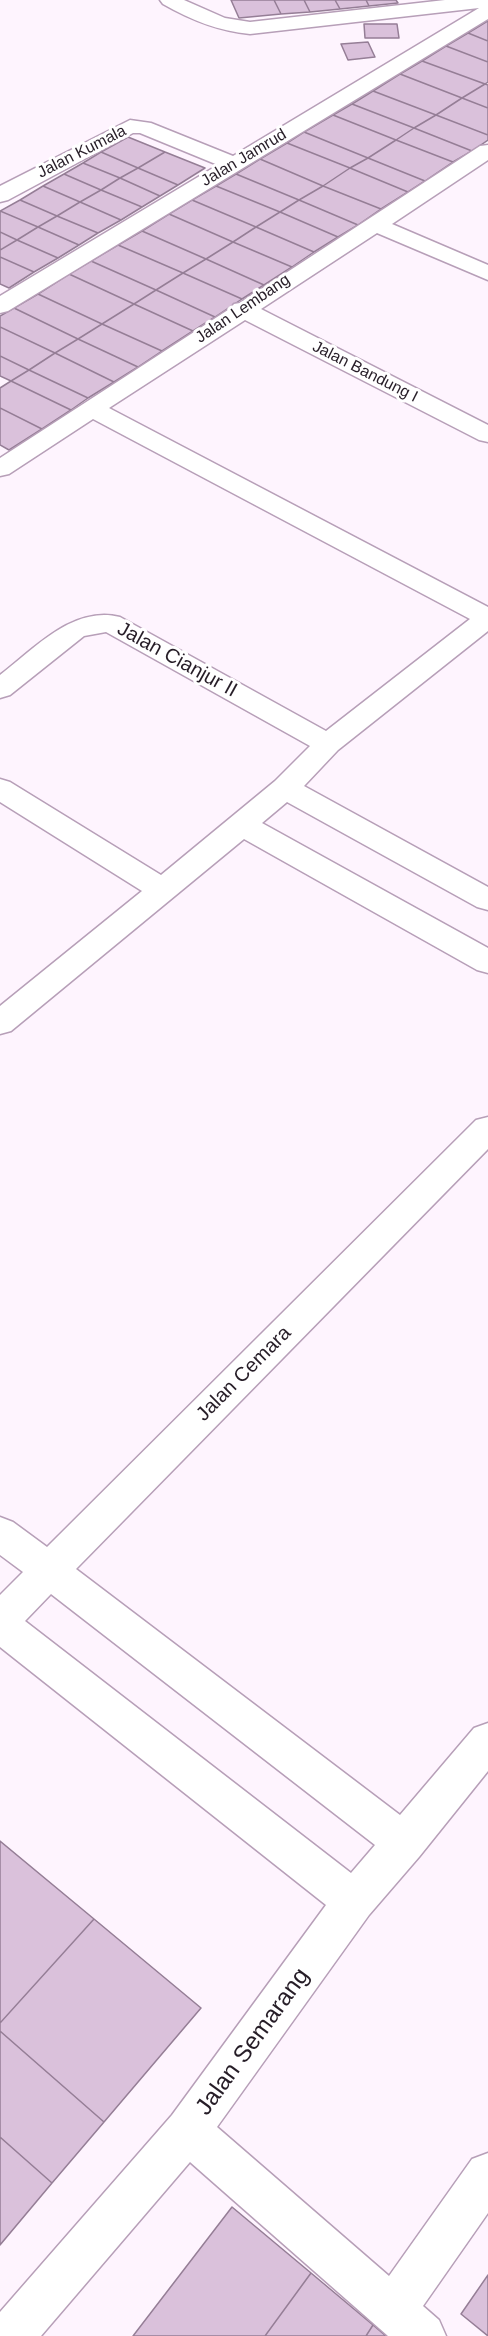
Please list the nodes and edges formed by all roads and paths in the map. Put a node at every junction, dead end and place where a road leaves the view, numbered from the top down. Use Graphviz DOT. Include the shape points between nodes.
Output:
graph roads {
  1 [pos="170,0"];
  2 [pos="488,1"];
  3 [pos="488,11"];
  4 [pos="488,151"];
  5 [pos="233,164"];
  6 [pos="0,195"];
  7 [pos="374,224"];
  8 [pos="488,273"];
  9 [pos="0,306"];
  10 [pos="242,309"];
  11 [pos="94,410"];
  12 [pos="488,435"];
  13 [pos="0,469"];
  14 [pos="488,618"];
  15 [pos="0,689"];
  16 [pos="327,744"];
  17 [pos="285,788"];
  18 [pos="0,789"];
  19 [pos="243,825"];
  20 [pos="164,891"];
  21 [pos="488,900"];
  22 [pos="488,962"];
  23 [pos="0,1023"];
  24 [pos="488,1129"];
  25 [pos="0,1533"];
  26 [pos="49,1571"];
  27 [pos="0,1622"];
  28 [pos="488,1741"];
  29 [pos="405,1843"];
  30 [pos="354,1901"];
  31 [pos="188,2131"];
  32 [pos="488,2175"];
  33 [pos="407,2324"];
  34 [pos="10,2336"];
  1 -- 2 [label="street" via="230,28"];
  3 -- 5 [label="street, Jalan Jamrud"];
  4 -- 7 [label="street, Jalan Lembang"];
  5 -- 6 [label="street, Jalan Kumala" via="144,127 130,126"];
  5 -- 9 [label="street, Jalan Jamrud"];
  7 -- 8 [label="street"];
  7 -- 10 [label="street, Jalan Lembang"];
  10 -- 11 [label="street, Jalan Lembang"];
  10 -- 12 [label="street, Jalan Bandung I"];
  11 -- 13 [label="street, Jalan Lembang"];
  11 -- 14 [label="street"];
  14 -- 16 [label="street"];
  15 -- 16 [label="street, Jalan Cianjur II" via="75,630 111,623"];
  16 -- 17 [label="street"];
  17 -- 19 [label="street"];
  17 -- 21 [label="street"];
  18 -- 20 [label="street"];
  19 -- 20 [label="street"];
  19 -- 22 [label="street"];
  20 -- 23 [label="street"];
  24 -- 26 [label="street, Jalan Cemara"];
  25 -- 26 [label="street"];
  26 -- 27 [label="street, Jalan Cemara"];
  26 -- 29 [label="street"];
  27 -- 30 [label="street"];
  28 -- 29 [label="street, Jalan Semarang"];
  29 -- 30 [label="street, Jalan Semarang"];
  30 -- 31 [label="street, Jalan Semarang"];
  31 -- 33 [label="street"];
  31 -- 34 [label="street, Jalan Semarang"];
  32 -- 33 [label="street"];
}
